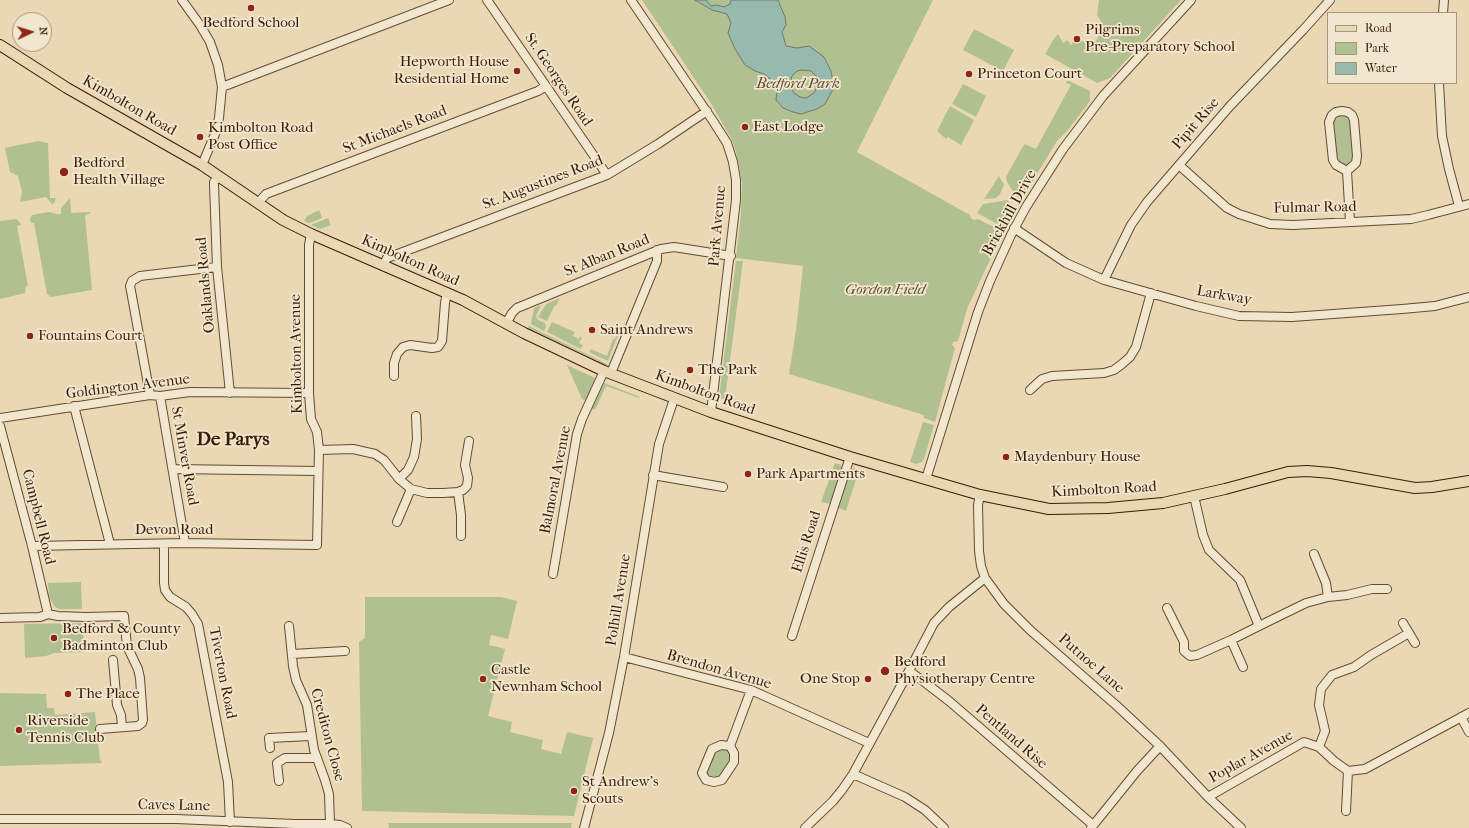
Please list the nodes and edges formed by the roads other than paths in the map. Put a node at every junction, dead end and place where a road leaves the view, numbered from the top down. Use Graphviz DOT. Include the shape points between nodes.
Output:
graph roads {
  1 [pos="182,0"];
  2 [pos="449,0"];
  3 [pos="487,0"];
  4 [pos="631,0"];
  5 [pos="1191,0"];
  6 [pos="1330,0"];
  7 [pos="1444,0"];
  8 [pos="1443,12"];
  9 [pos="0,45"];
  10 [pos="1439,84"];
  11 [pos="546,86"];
  12 [pos="222,87"];
  13 [pos="707,111"];
  14 [pos="202,165"];
  15 [pos="1179,165"];
  16 [pos="1347,171"];
  17 [pos="607,175"];
  18 [pos="218,177"];
  19 [pos="258,204"];
  20 [pos="1469,204"];
  21 [pos="1458,206"];
  22 [pos="1350,222"];
  23 [pos="1014,228"];
  24 [pos="311,234"];
  25 [pos="658,250"];
  26 [pos="730,256"];
  27 [pos="383,266"];
  28 [pos="217,267"];
  29 [pos="1104,280"];
  30 [pos="447,293"];
  31 [pos="1151,293"];
  32 [pos="1469,297"];
  33 [pos="506,324"];
  34 [pos="607,372"];
  35 [pos="394,376"];
  36 [pos="1030,390"];
  37 [pos="230,393"];
  38 [pos="309,393"];
  39 [pos="150,395"];
  40 [pos="160,396"];
  41 [pos="674,399"];
  42 [pos="74,406"];
  43 [pos="712,412"];
  44 [pos="416,416"];
  45 [pos="0,418"];
  46 [pos="0,426"];
  47 [pos="469,441"];
  48 [pos="319,450"];
  49 [pos="850,457"];
  50 [pos="173,469"];
  51 [pos="318,470"];
  52 [pos="653,475"];
  53 [pos="399,479"];
  54 [pos="926,479"];
  55 [pos="1469,481"];
  56 [pos="723,487"];
  57 [pos="411,489"];
  58 [pos="458,492"];
  59 [pos="980,495"];
  60 [pos="1194,496"];
  61 [pos="396,522"];
  62 [pos="461,536"];
  63 [pos="110,544"];
  64 [pos="164,544"];
  65 [pos="185,544"];
  66 [pos="317,545"];
  67 [pos="32,546"];
  68 [pos="1314,554"];
  69 [pos="553,574"];
  70 [pos="985,578"];
  71 [pos="1387,589"];
  72 [pos="1328,597"];
  73 [pos="1167,608"];
  74 [pos="48,614"];
  75 [pos="0,618"];
  76 [pos="1403,622"];
  77 [pos="289,626"];
  78 [pos="1259,626"];
  79 [pos="1409,633"];
  80 [pos="792,636"];
  81 [pos="1231,640"];
  82 [pos="1415,643"];
  83 [pos="344,651"];
  84 [pos="292,654"];
  85 [pos="624,657"];
  86 [pos="113,660"];
  87 [pos="1243,667"];
  88 [pos="909,671"];
  89 [pos="751,690"];
  90 [pos="1465,715"];
  91 [pos="122,727"];
  92 [pos="100,729"];
  93 [pos="1469,732"];
  94 [pos="311,736"];
  95 [pos="869,743"];
  96 [pos="730,746"];
  97 [pos="1160,746"];
  98 [pos="1319,747"];
  99 [pos="270,748"];
  100 [pos="317,758"];
  101 [pos="1348,771"];
  102 [pos="853,774"];
  103 [pos="279,781"];
  104 [pos="1208,797"];
  105 [pos="1346,811"];
  106 [pos="0,819"];
  107 [pos="44,819"];
  108 [pos="230,822"];
  109 [pos="330,824"];
  110 [pos="295,826"];
  111 [pos="1092,827"];
  112 [pos="44,828"];
  113 [pos="347,828"];
  114 [pos="584,828"];
  115 [pos="805,828"];
  116 [pos="944,828"];
  117 [pos="1241,828"];
  1 -- 12 [label="street" via="210,42"];
  2 -- 12 [label="street"];
  3 -- 11 [label="street, St. Georges Road"];
  4 -- 13 [label="street, Park Avenue"];
  5 -- 23 [label="street, Brickhill Drive" via="1103,96 1063,149"];
  6 -- 15 [label="street, Pipit Rise" via="1230,106"];
  7 -- 8 [label="street"];
  9 -- 14 [label="main road, Kimbolton Road" via="79,95"];
  10 -- 21 [label="street" via="1442,136"];
  11 -- 17 [label="street, St. Georges Road"];
  11 -- 19 [label="street, St Michaels Road" via="266,194"];
  12 -- 14 [label="street" via="215,134"];
  13 -- 17 [label="street, St. Augustines Road"];
  13 -- 26 [label="street, Park Avenue" via="726,144 736,180"];
  14 -- 18 [label="main road, Kimbolton Road"];
  15 -- 22 [label="street, Fulmar Road" via="1227,208 1254,220 1293,225"];
  15 -- 29 [label="street, Pipit Rise" via="1131,225"];
  16 -- 16 [label="street" via="1332,160 1329,122 1332,115 1342,111 1348,112 1354,120 1357,156 1356,163"];
  16 -- 22 [label="street"];
  17 -- 27 [label="street, St. Augustines Road" via="387,258"];
  18 -- 19 [label="main road, Kimbolton Road"];
  18 -- 28 [label="street, Oaklands Road" via="214,182"];
  19 -- 24 [label="main road, Kimbolton Road"];
  20 -- 21 [label="street, Fulmar Road"];
  21 -- 22 [label="street, Fulmar Road" via="1411,219"];
  23 -- 29 [label="street, Larkway" via="1066,263"];
  23 -- 54 [label="street, Brickhill Drive" via="978,312"];
  24 -- 27 [label="main road, Kimbolton Road"];
  24 -- 38 [label="street, Kimbolton Avenue"];
  25 -- 26 [label="street, St Alban Road" via="674,247"];
  25 -- 33 [label="street, St Alban Road" via="517,308"];
  25 -- 34 [label="street, Balmoral Avenue" via="657,261"];
  26 -- 43 [label="street, Park Avenue"];
  27 -- 30 [label="main road, Kimbolton Road"];
  28 -- 37 [label="street, Oaklands Road"];
  28 -- 39 [label="street" via="140,276 132,281 130,291"];
  29 -- 31 [label="street, Larkway"];
  30 -- 33 [label="main road, Kimbolton Road"];
  30 -- 35 [label="street" via="442,342 438,347 432,348 410,345 403,347 394,363"];
  31 -- 32 [label="street, Larkway" via="1239,316 1292,317 1435,306"];
  31 -- 36 [label="street" via="1136,346 1130,357 1122,364 1114,370 1104,372 1052,376 1038,382"];
  33 -- 34 [label="main road, Kimbolton Road"];
  34 -- 41 [label="main road, Kimbolton Road"];
  34 -- 69 [label="street, Balmoral Avenue" via="582,419 577,434"];
  37 -- 38 [label="street, Goldington Avenue"];
  37 -- 40 [label="street, Goldington Avenue" via="190,392"];
  38 -- 48 [label="street, Kimbolton Avenue" via="311,419 317,432"];
  39 -- 40 [label="street, Goldington Avenue"];
  39 -- 42 [label="street, Goldington Avenue"];
  40 -- 50 [label="street, St Minver Road"];
  41 -- 43 [label="main road, Kimbolton Road"];
  41 -- 52 [label="street, Polhill Avenue" via="659,444"];
  42 -- 45 [label="street, Goldington Avenue"];
  42 -- 63 [label="street"];
  43 -- 49 [label="main road, Kimbolton Road"];
  44 -- 53 [label="street" via="417,439 414,457 408,470"];
  46 -- 67 [label="street, Campbell Road"];
  47 -- 58 [label="street" via="465,465 467,486"];
  48 -- 51 [label="street, Kimbolton Avenue"];
  48 -- 53 [label="street" via="353,449 375,454 384,460"];
  49 -- 54 [label="main road, Kimbolton Road"];
  49 -- 80 [label="street, Ellis Road"];
  50 -- 51 [label="street"];
  50 -- 65 [label="street, St Minver Road"];
  51 -- 66 [label="street, Kimbolton Avenue"];
  52 -- 56 [label="street"];
  52 -- 85 [label="street, Polhill Avenue"];
  53 -- 57 [label="street"];
  54 -- 59 [label="main road, Kimbolton Road"];
  55 -- 60 [label="main road, Kimbolton Road" via="1415,488 1331,473 1288,472"];
  57 -- 58 [label="street" via="427,493"];
  57 -- 61 [label="street"];
  58 -- 62 [label="street"];
  59 -- 60 [label="main road, Kimbolton Road" via="1049,509 1133,506"];
  59 -- 70 [label="street, Putnoe Lane" via="979,551"];
  60 -- 78 [label="street" via="1209,550 1240,580"];
  63 -- 64 [label="street, Devon Road"];
  63 -- 67 [label="street, Devon Road"];
  64 -- 65 [label="street, Devon Road"];
  64 -- 108 [label="street, Tiverton Road" via="165,590 170,597 186,607 198,624 228,782"];
  65 -- 66 [label="street, Devon Road"];
  67 -- 74 [label="street, Campbell Road"];
  68 -- 72 [label="street" via="1326,583"];
  70 -- 88 [label="street" via="949,607 934,623"];
  70 -- 97 [label="street, Putnoe Lane" via="1004,604 1030,630"];
  71 -- 72 [label="street" via="1372,589"];
  72 -- 78 [label="street" via="1306,603"];
  73 -- 81 [label="street" via="1184,642 1184,651 1190,656"];
  74 -- 75 [label="street" via="40,617"];
  74 -- 91 [label="street" via="124,616 127,646 140,678 143,720 138,726"];
  76 -- 79 [label="street"];
  77 -- 84 [label="street, Crediton Close"];
  78 -- 81 [label="street"];
  79 -- 82 [label="street"];
  79 -- 98 [label="street" via="1370,655 1354,668 1332,675 1321,688 1319,706 1325,731"];
  81 -- 87 [label="street"];
  83 -- 84 [label="street"];
  84 -- 94 [label="street, Crediton Close" via="296,680 307,705"];
  85 -- 89 [label="street, Brendon Avenue"];
  85 -- 114 [label="street, Polhill Avenue" via="609,733"];
  86 -- 91 [label="street" via="117,705"];
  88 -- 95 [label="street"];
  88 -- 111 [label="street, Pentland Rise" via="949,701"];
  89 -- 95 [label="street, Brendon Avenue"];
  89 -- 96 [label="street"];
  90 -- 93 [label="street"];
  90 -- 101 [label="street" via="1366,769"];
  91 -- 92 [label="street"];
  94 -- 99 [label="street" via="269,738"];
  94 -- 100 [label="street, Crediton Close"];
  95 -- 102 [label="street"];
  96 -- 96 [label="street" via="734,753 734,762 722,780 706,780 702,773 712,749 722,745"];
  97 -- 104 [label="street, Putnoe Lane"];
  97 -- 111 [label="street"];
  98 -- 101 [label="street"];
  98 -- 104 [label="street, Poplar Avenue" via="1304,742"];
  100 -- 103 [label="street" via="284,758 277,763"];
  100 -- 109 [label="street, Crediton Close" via="328,794"];
  101 -- 105 [label="street"];
  102 -- 115 [label="street" via="833,801"];
  102 -- 116 [label="street" via="904,797 925,810"];
  104 -- 117 [label="street, Putnoe Lane"];
  106 -- 107 [label="street, Caves Lane"];
  107 -- 108 [label="street, Caves Lane" via="176,819"];
  107 -- 112 [label="street"];
  108 -- 110 [label="street, Caves Lane"];
  109 -- 110 [label="street, Caves Lane"];
  109 -- 113 [label="street, Caves Lane" via="340,824"];
}
